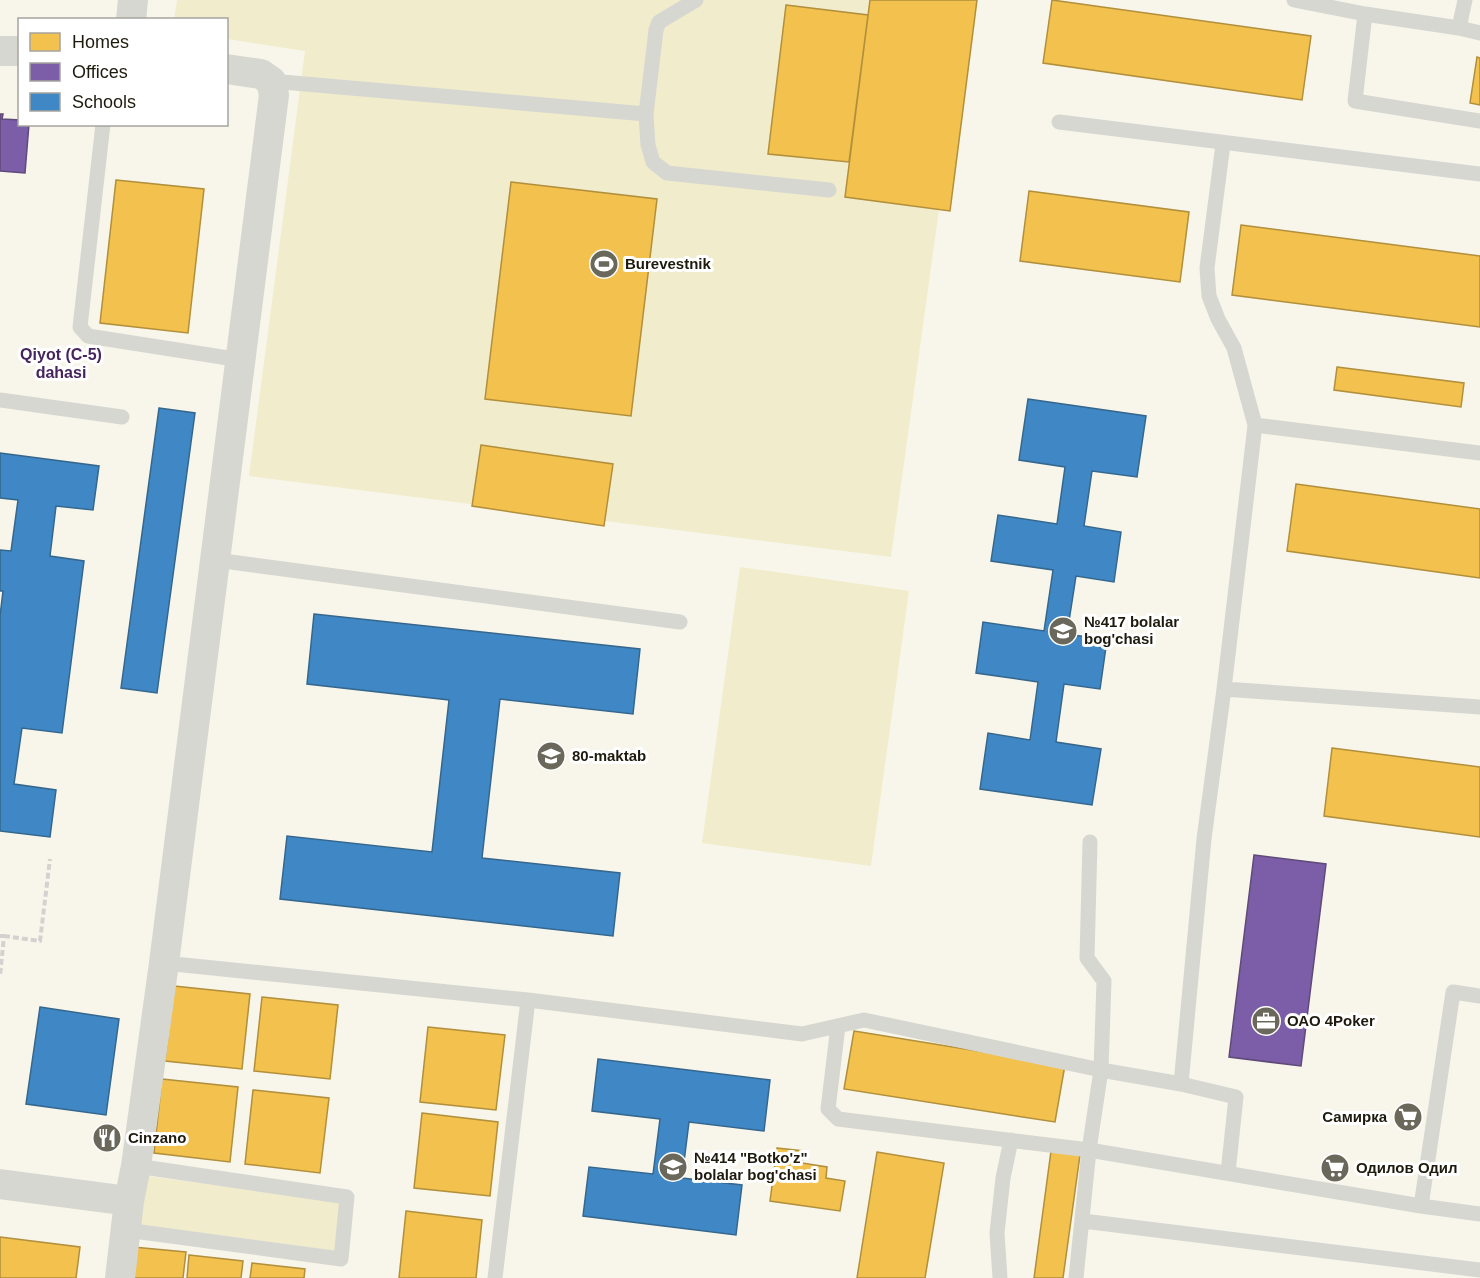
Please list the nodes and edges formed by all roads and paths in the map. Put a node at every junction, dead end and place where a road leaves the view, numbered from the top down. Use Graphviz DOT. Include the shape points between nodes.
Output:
graph roads {
  1 [pos="133,0"];
  2 [pos="696,0"];
  3 [pos="1294,0"];
  4 [pos="1465,0"];
  5 [pos="1365,14"];
  6 [pos="131,18"];
  7 [pos="1459,28"];
  8 [pos="1480,33"];
  9 [pos="0,51"];
  10 [pos="18,51"];
  11 [pos="228,69"];
  12 [pos="272,81"];
  13 [pos="646,114"];
  14 [pos="1480,121"];
  15 [pos="1059,122"];
  16 [pos="103,126"];
  17 [pos="1222,144"];
  18 [pos="1480,174"];
  19 [pos="829,190"];
  20 [pos="241,360"];
  21 [pos="0,400"];
  22 [pos="122,417"];
  23 [pos="1255,425"];
  24 [pos="1480,453"];
  25 [pos="216,560"];
  26 [pos="680,622"];
  27 [pos="1224,689"];
  28 [pos="1480,706"];
  29 [pos="1090,842"];
  30 [pos="50,859"];
  31 [pos="2,936"];
  32 [pos="164,963"];
  33 [pos="0,976"];
  34 [pos="1480,996"];
  35 [pos="528,1000"];
  36 [pos="838,1026"];
  37 [pos="1101,1070"];
  38 [pos="1181,1084"];
  39 [pos="1011,1140"];
  40 [pos="1089,1150"];
  41 [pos="136,1166"];
  42 [pos="1228,1173"];
  43 [pos="0,1184"];
  44 [pos="1420,1206"];
  45 [pos="1480,1214"];
  46 [pos="128,1216"];
  47 [pos="1083,1221"];
  48 [pos="1480,1270"];
  49 [pos="120,1278"];
  50 [pos="495,1278"];
  51 [pos="999,1278"];
  52 [pos="1076,1278"];
  1 -- 6 [label="street"];
  2 -- 13 [label="lane" via="659,22"];
  3 -- 5 [label="lane"];
  4 -- 7 [label="lane"];
  5 -- 7 [label="lane"];
  5 -- 14 [label="lane" via="1356,101"];
  7 -- 8 [label="lane"];
  9 -- 10 [label="street"];
  11 -- 12 [label="street" via="261,74"];
  12 -- 13 [label="lane"];
  12 -- 20 [label="street" via="274,95"];
  13 -- 19 [label="lane" via="653,162 668,173"];
  15 -- 17 [label="lane"];
  16 -- 20 [label="lane" via="80,327 88,336"];
  17 -- 18 [label="lane"];
  17 -- 23 [label="lane" via="1207,268 1209,296 1234,348"];
  20 -- 25 [label="street"];
  21 -- 22 [label="lane"];
  23 -- 24 [label="lane"];
  23 -- 27 [label="lane"];
  25 -- 26 [label="lane"];
  25 -- 32 [label="street"];
  27 -- 28 [label="lane"];
  27 -- 38 [label="lane" via="1204,839"];
  29 -- 37 [label="lane" via="1087,958 1104,981"];
  30 -- 31 [label="path" via="40,941"];
  31 -- 33 [label="path"];
  32 -- 35 [label="lane"];
  32 -- 41 [label="street"];
  34 -- 44 [label="lane" via="1453,992"];
  35 -- 36 [label="lane" via="802,1034"];
  35 -- 50 [label="lane"];
  36 -- 37 [label="lane" via="864,1020"];
  36 -- 39 [label="lane" via="828,1109 838,1119"];
  37 -- 38 [label="lane"];
  37 -- 40 [label="lane"];
  38 -- 42 [label="lane" via="1236,1097"];
  39 -- 40 [label="lane"];
  39 -- 51 [label="lane" via="997,1233"];
  40 -- 42 [label="lane"];
  40 -- 47 [label="lane"];
  41 -- 46 [label="street"];
  41 -- 46 [label="lane" via="347,1197 341,1259"];
  42 -- 44 [label="lane"];
  43 -- 46 [label="street"];
  44 -- 45 [label="lane"];
  46 -- 49 [label="street"];
  47 -- 48 [label="lane"];
  47 -- 52 [label="lane"];
}
